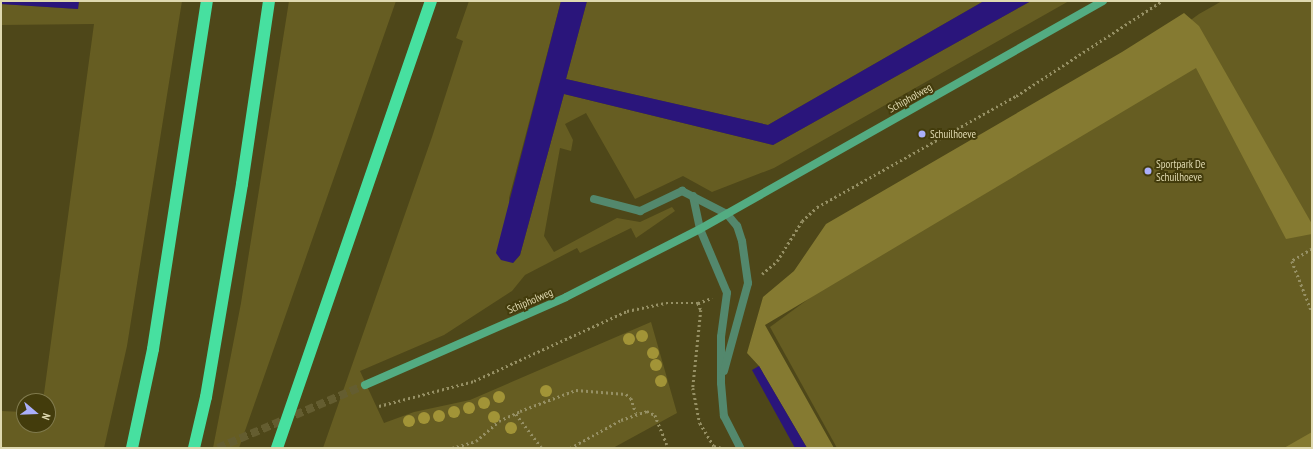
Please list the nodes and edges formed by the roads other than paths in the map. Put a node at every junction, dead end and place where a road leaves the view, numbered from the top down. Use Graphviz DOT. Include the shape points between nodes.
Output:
graph roads {
  1 [pos="207,1"];
  2 [pos="270,1"];
  3 [pos="431,1"];
  4 [pos="1103,1"];
  5 [pos="693,196"];
  6 [pos="594,199"];
  7 [pos="727,214"];
  8 [pos="700,229"];
  9 [pos="720,383"];
  10 [pos="365,385"];
  11 [pos="132,448"];
  12 [pos="194,448"];
  13 [pos="277,448"];
  14 [pos="740,448"];
  1 -- 11 [label="highway" via="153,349"];
  2 -- 12 [label="highway" via="206,397"];
  3 -- 13 [label="highway"];
  4 -- 7 [label="main road, Schipholweg"];
  5 -- 6 [label="street" via="682,191 640,211"];
  5 -- 7 [label="street"];
  5 -- 8 [label="street"];
  7 -- 8 [label="main road, Schipholweg"];
  7 -- 9 [label="street" via="737,226 742,241 748,283"];
  8 -- 9 [label="street" via="727,293 721,337"];
  8 -- 10 [label="main road, Schipholweg" via="566,297"];
  9 -- 14 [label="street" via="724,416"];
}
